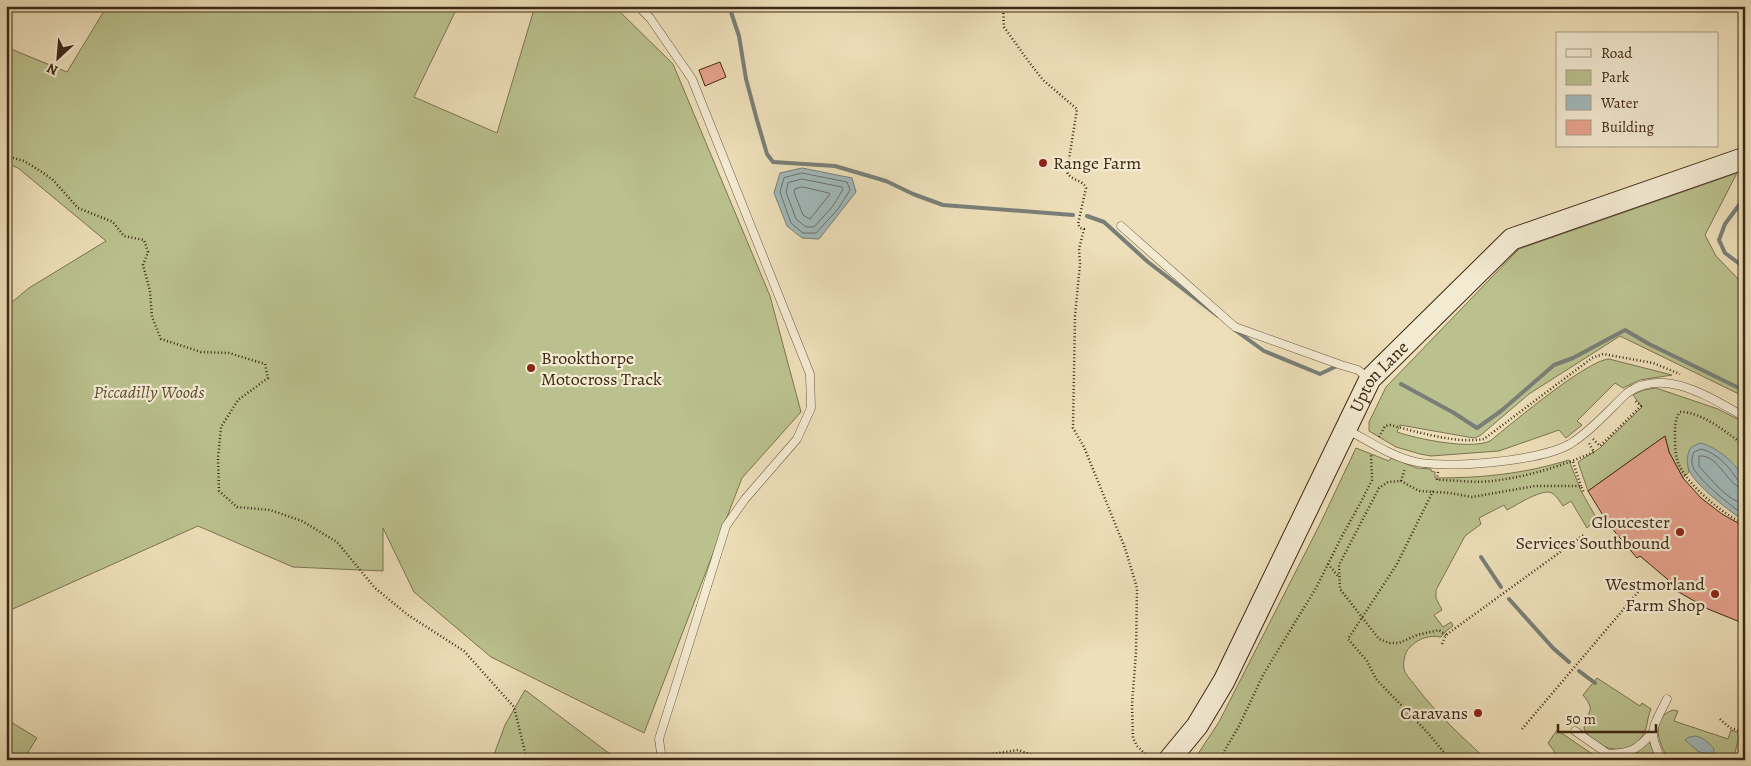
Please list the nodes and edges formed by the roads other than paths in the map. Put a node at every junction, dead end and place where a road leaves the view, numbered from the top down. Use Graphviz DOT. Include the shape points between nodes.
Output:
graph roads {
  1 [pos="638,6"];
  2 [pos="1745,158"];
  3 [pos="1121,226"];
  4 [pos="1370,379"];
  5 [pos="1745,417"];
  6 [pos="1345,428"];
  7 [pos="1667,699"];
  8 [pos="1575,731"];
  9 [pos="1652,733"];
  10 [pos="1610,757"];
  11 [pos="1159,758"];
  12 [pos="662,760"];
  13 [pos="1662,760"];
  1 -- 12 [label="lane" via="650,18 692,79 810,374 811,391 811,408 797,439 726,526 660,739"];
  2 -- 4 [label="street, Upton Lane" via="1512,238"];
  3 -- 4 [label="lane" via="1235,327 1358,370"];
  4 -- 6 [label="street, Upton Lane"];
  5 -- 6 [label="lane" via="1683,386 1652,382 1632,389 1570,444 1548,452 1492,463 1407,460"];
  6 -- 11 [label="street, Upton Lane" via="1224,681 1197,726"];
  7 -- 9 [label="lane"];
  8 -- 10 [label="lane"];
  9 -- 10 [label="lane" via="1631,751"];
  9 -- 13 [label="lane"];
}
